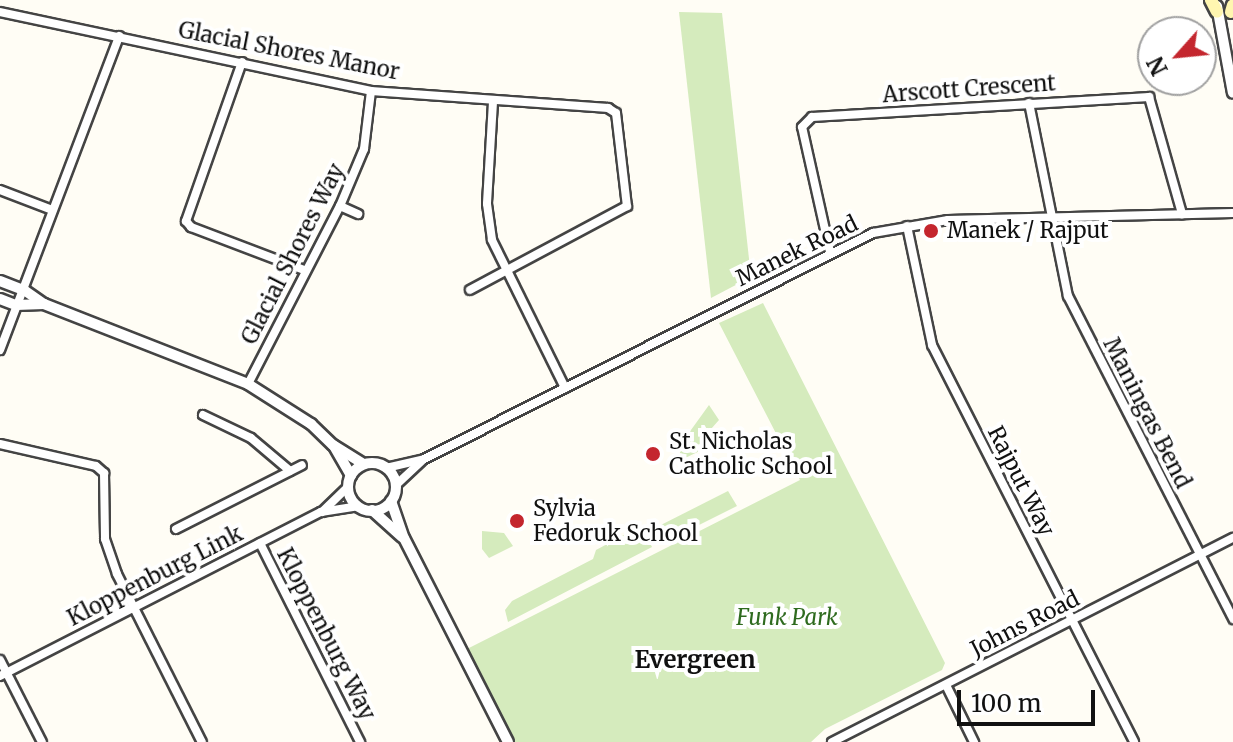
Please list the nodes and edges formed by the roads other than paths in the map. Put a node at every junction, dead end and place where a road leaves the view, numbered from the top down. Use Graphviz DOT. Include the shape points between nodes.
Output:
graph roads {
  1 [pos="1215,4"];
  2 [pos="0,12"];
  3 [pos="119,36"];
  4 [pos="242,62"];
  5 [pos="371,91"];
  6 [pos="1233,93"];
  7 [pos="493,102"];
  8 [pos="1029,103"];
  9 [pos="0,190"];
  10 [pos="340,206"];
  11 [pos="52,210"];
  12 [pos="358,214"];
  13 [pos="1182,214"];
  14 [pos="1230,214"];
  15 [pos="1049,216"];
  16 [pos="907,226"];
  17 [pos="830,252"];
  18 [pos="304,270"];
  19 [pos="505,271"];
  20 [pos="0,281"];
  21 [pos="24,290"];
  22 [pos="470,290"];
  23 [pos="0,299"];
  24 [pos="44,304"];
  25 [pos="16,305"];
  26 [pos="0,350"];
  27 [pos="248,384"];
  28 [pos="565,388"];
  29 [pos="203,415"];
  30 [pos="0,444"];
  31 [pos="333,445"];
  32 [pos="422,460"];
  33 [pos="364,464"];
  34 [pos="302,465"];
  35 [pos="386,468"];
  36 [pos="290,471"];
  37 [pos="349,481"];
  38 [pos="396,485"];
  39 [pos="391,501"];
  40 [pos="358,506"];
  41 [pos="372,510"];
  42 [pos="321,512"];
  43 [pos="176,529"];
  44 [pos="404,538"];
  45 [pos="1233,538"];
  46 [pos="260,543"];
  47 [pos="1201,554"];
  48 [pos="133,608"];
  49 [pos="1233,619"];
  50 [pos="1072,620"];
  51 [pos="0,660"];
  52 [pos="3,674"];
  53 [pos="946,685"];
  54 [pos="42,742"];
  55 [pos="202,742"];
  56 [pos="360,742"];
  57 [pos="508,742"];
  58 [pos="832,742"];
  59 [pos="974,742"];
  60 [pos="1134,742"];
  1 -- 6 [label="street"];
  2 -- 3 [label="street, Glacial Shores Manor"];
  3 -- 4 [label="street, Glacial Shores Manor"];
  3 -- 11 [label="street"];
  4 -- 5 [label="street, Glacial Shores Manor"];
  4 -- 18 [label="street" via="186,221"];
  5 -- 7 [label="street, Glacial Shores Manor"];
  5 -- 10 [label="street, Glacial Shores Way" via="364,149"];
  7 -- 19 [label="street" via="487,204 492,240"];
  7 -- 19 [label="street, Glacial Shores Manor" via="608,108 616,113 628,197 621,212"];
  8 -- 13 [label="street, Arscott Crescent" via="1149,97"];
  8 -- 15 [label="street, Maningas Bend"];
  8 -- 17 [label="street, Arscott Crescent" via="806,120 802,127"];
  9 -- 11 [label="street"];
  10 -- 12 [label="street"];
  10 -- 18 [label="street, Glacial Shores Way"];
  11 -- 21 [label="street"];
  13 -- 14 [label="street, Manek Road"];
  13 -- 15 [label="street, Manek Road"];
  15 -- 16 [label="street, Manek Road"];
  15 -- 47 [label="street, Maningas Bend" via="1077,316"];
  16 -- 17 [label="street, Manek Road" via="873,233"];
  16 -- 50 [label="street, Rajput Way" via="932,345"];
  17 -- 28 [label="street, Manek Road"];
  18 -- 27 [label="street, Glacial Shores Way"];
  19 -- 22 [label="street"];
  19 -- 28 [label="street"];
  20 -- 21 [label="street"];
  21 -- 24 [label="street"];
  21 -- 25 [label="street"];
  23 -- 25 [label="street"];
  24 -- 25 [label="street"];
  24 -- 27 [label="street"];
  25 -- 26 [label="street"];
  27 -- 31 [label="street" via="311,424"];
  28 -- 32 [label="street, Manek Road"];
  29 -- 36 [label="street" via="251,438"];
  30 -- 48 [label="street" via="96,466 104,473 105,539"];
  31 -- 33 [label="street"];
  31 -- 37 [label="street"];
  32 -- 35 [label="street, Manek Road"];
  32 -- 38 [label="street, Manek Road"];
  33 -- 35 [label="street"];
  33 -- 37 [label="street"];
  34 -- 36 [label="street"];
  35 -- 38 [label="street"];
  36 -- 43 [label="street"];
  37 -- 40 [label="street"];
  37 -- 42 [label="street, Kloppenburg Link"];
  38 -- 39 [label="street"];
  39 -- 41 [label="street"];
  39 -- 44 [label="street"];
  40 -- 41 [label="street"];
  40 -- 42 [label="street, Kloppenburg Link"];
  41 -- 44 [label="street"];
  42 -- 46 [label="street, Kloppenburg Link"];
  44 -- 57 [label="street"];
  45 -- 47 [label="street, Johns Road"];
  46 -- 48 [label="street, Kloppenburg Link"];
  46 -- 56 [label="street, Kloppenburg Way"];
  47 -- 49 [label="street, Maningas Bend"];
  47 -- 50 [label="street, Johns Road"];
  48 -- 52 [label="street, Kloppenburg Link"];
  48 -- 55 [label="street"];
  50 -- 53 [label="street, Johns Road"];
  50 -- 60 [label="street, Rajput Way"];
  51 -- 52 [label="street"];
  52 -- 54 [label="street"];
  53 -- 58 [label="street, Johns Road"];
  53 -- 59 [label="street"];
}
